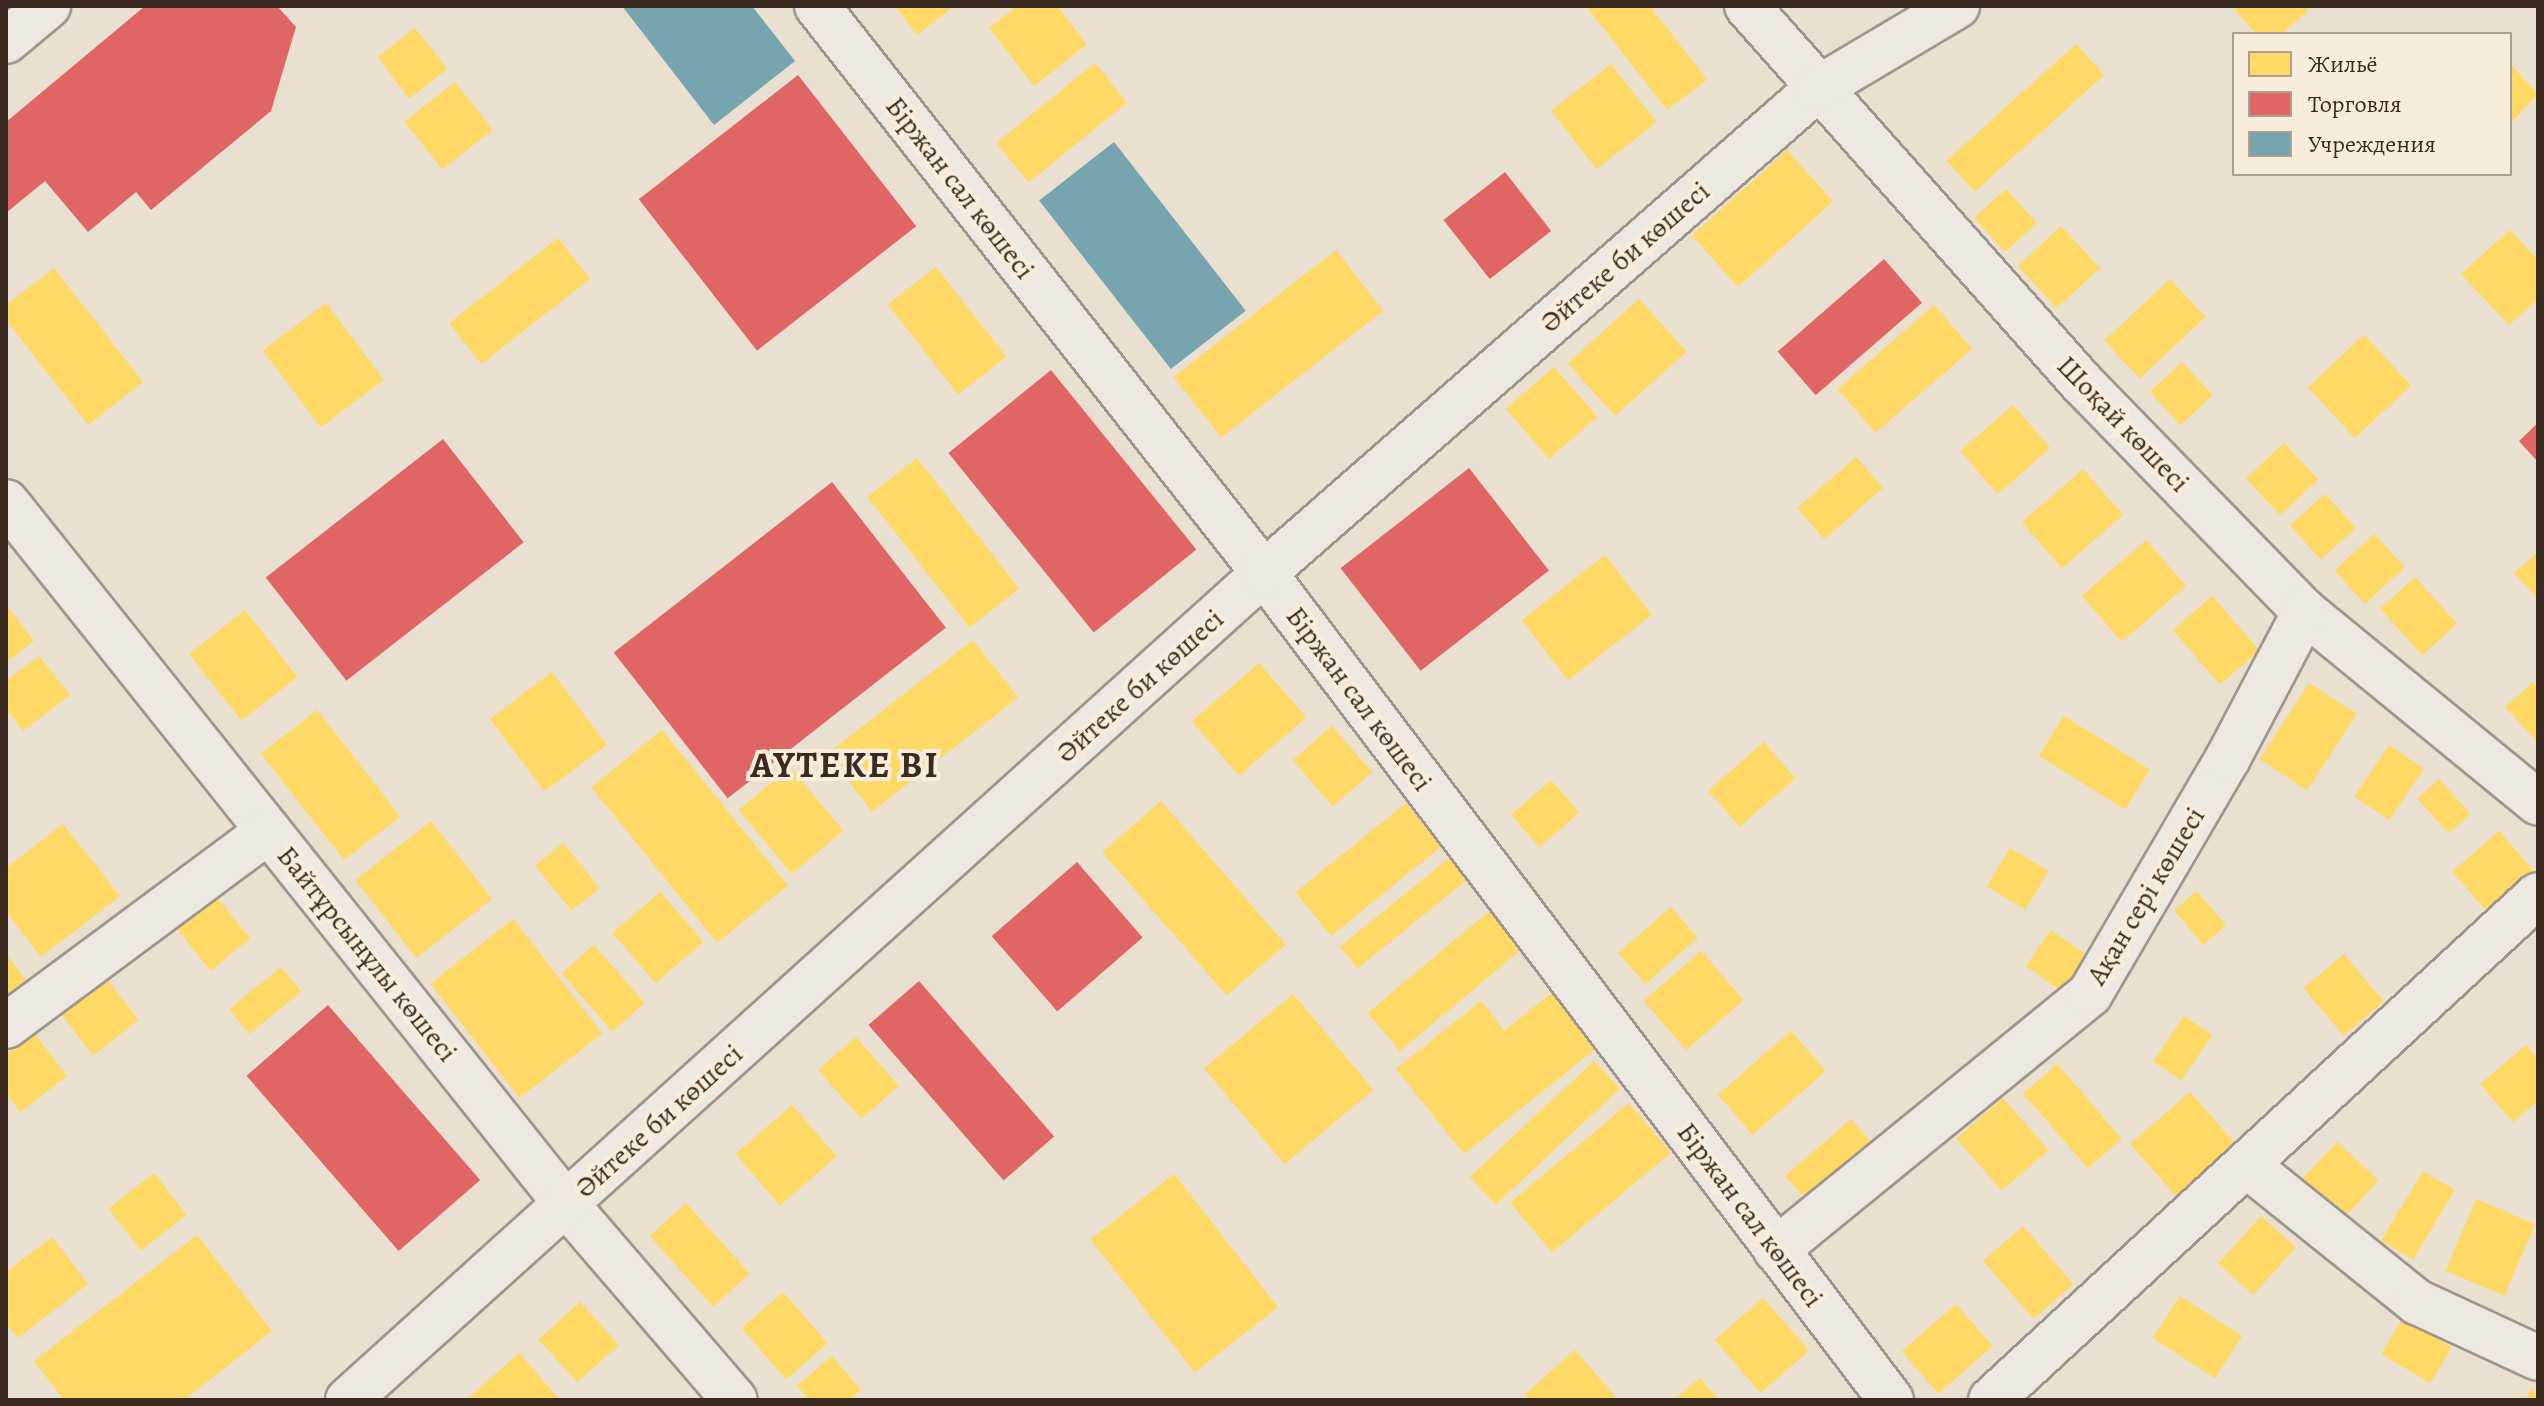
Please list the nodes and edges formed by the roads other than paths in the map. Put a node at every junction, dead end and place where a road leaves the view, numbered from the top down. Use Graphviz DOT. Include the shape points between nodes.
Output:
graph roads {
  1 [pos="48,6"];
  2 [pos="817,6"];
  3 [pos="1747,6"];
  4 [pos="1957,6"];
  5 [pos="6,41"];
  6 [pos="1817,89"];
  7 [pos="6,502"];
  8 [pos="1264,573"];
  9 [pos="2305,612"];
  10 [pos="2538,803"];
  11 [pos="269,831"];
  12 [pos="2538,895"];
  13 [pos="6,1026"];
  14 [pos="2249,1167"];
  15 [pos="567,1205"];
  16 [pos="1776,1250"];
  17 [pos="2538,1358"];
  18 [pos="1887,1399"];
  19 [pos="348,1400"];
  20 [pos="735,1400"];
  21 [pos="1991,1400"];
  1 -- 5 [label="street"];
  2 -- 8 [label="street, Біржан сал көшесі"];
  3 -- 6 [label="street, Шоқай көшесі"];
  4 -- 6 [label="street, Әйтеке би көшесі"];
  6 -- 8 [label="street, Әйтеке би көшесі"];
  6 -- 9 [label="street, Шоқай көшесі" via="2082,383"];
  7 -- 11 [label="street, Байтұрсынұлы көшесі"];
  8 -- 15 [label="street, Әйтеке би көшесі"];
  8 -- 16 [label="street, Біржан сал көшесі"];
  9 -- 10 [label="street, Шоқай көшесі"];
  9 -- 16 [label="street, Ақан сері көшесі" via="2228,758 2090,994"];
  11 -- 13 [label="street"];
  11 -- 15 [label="street, Байтұрсынұлы көшесі"];
  12 -- 14 [label="street"];
  14 -- 17 [label="street" via="2417,1302"];
  14 -- 21 [label="street"];
  15 -- 19 [label="street, Әйтеке би көшесі"];
  15 -- 20 [label="street, Байтұрсынұлы көшесі"];
  16 -- 18 [label="street, Біржан сал көшесі"];
}
